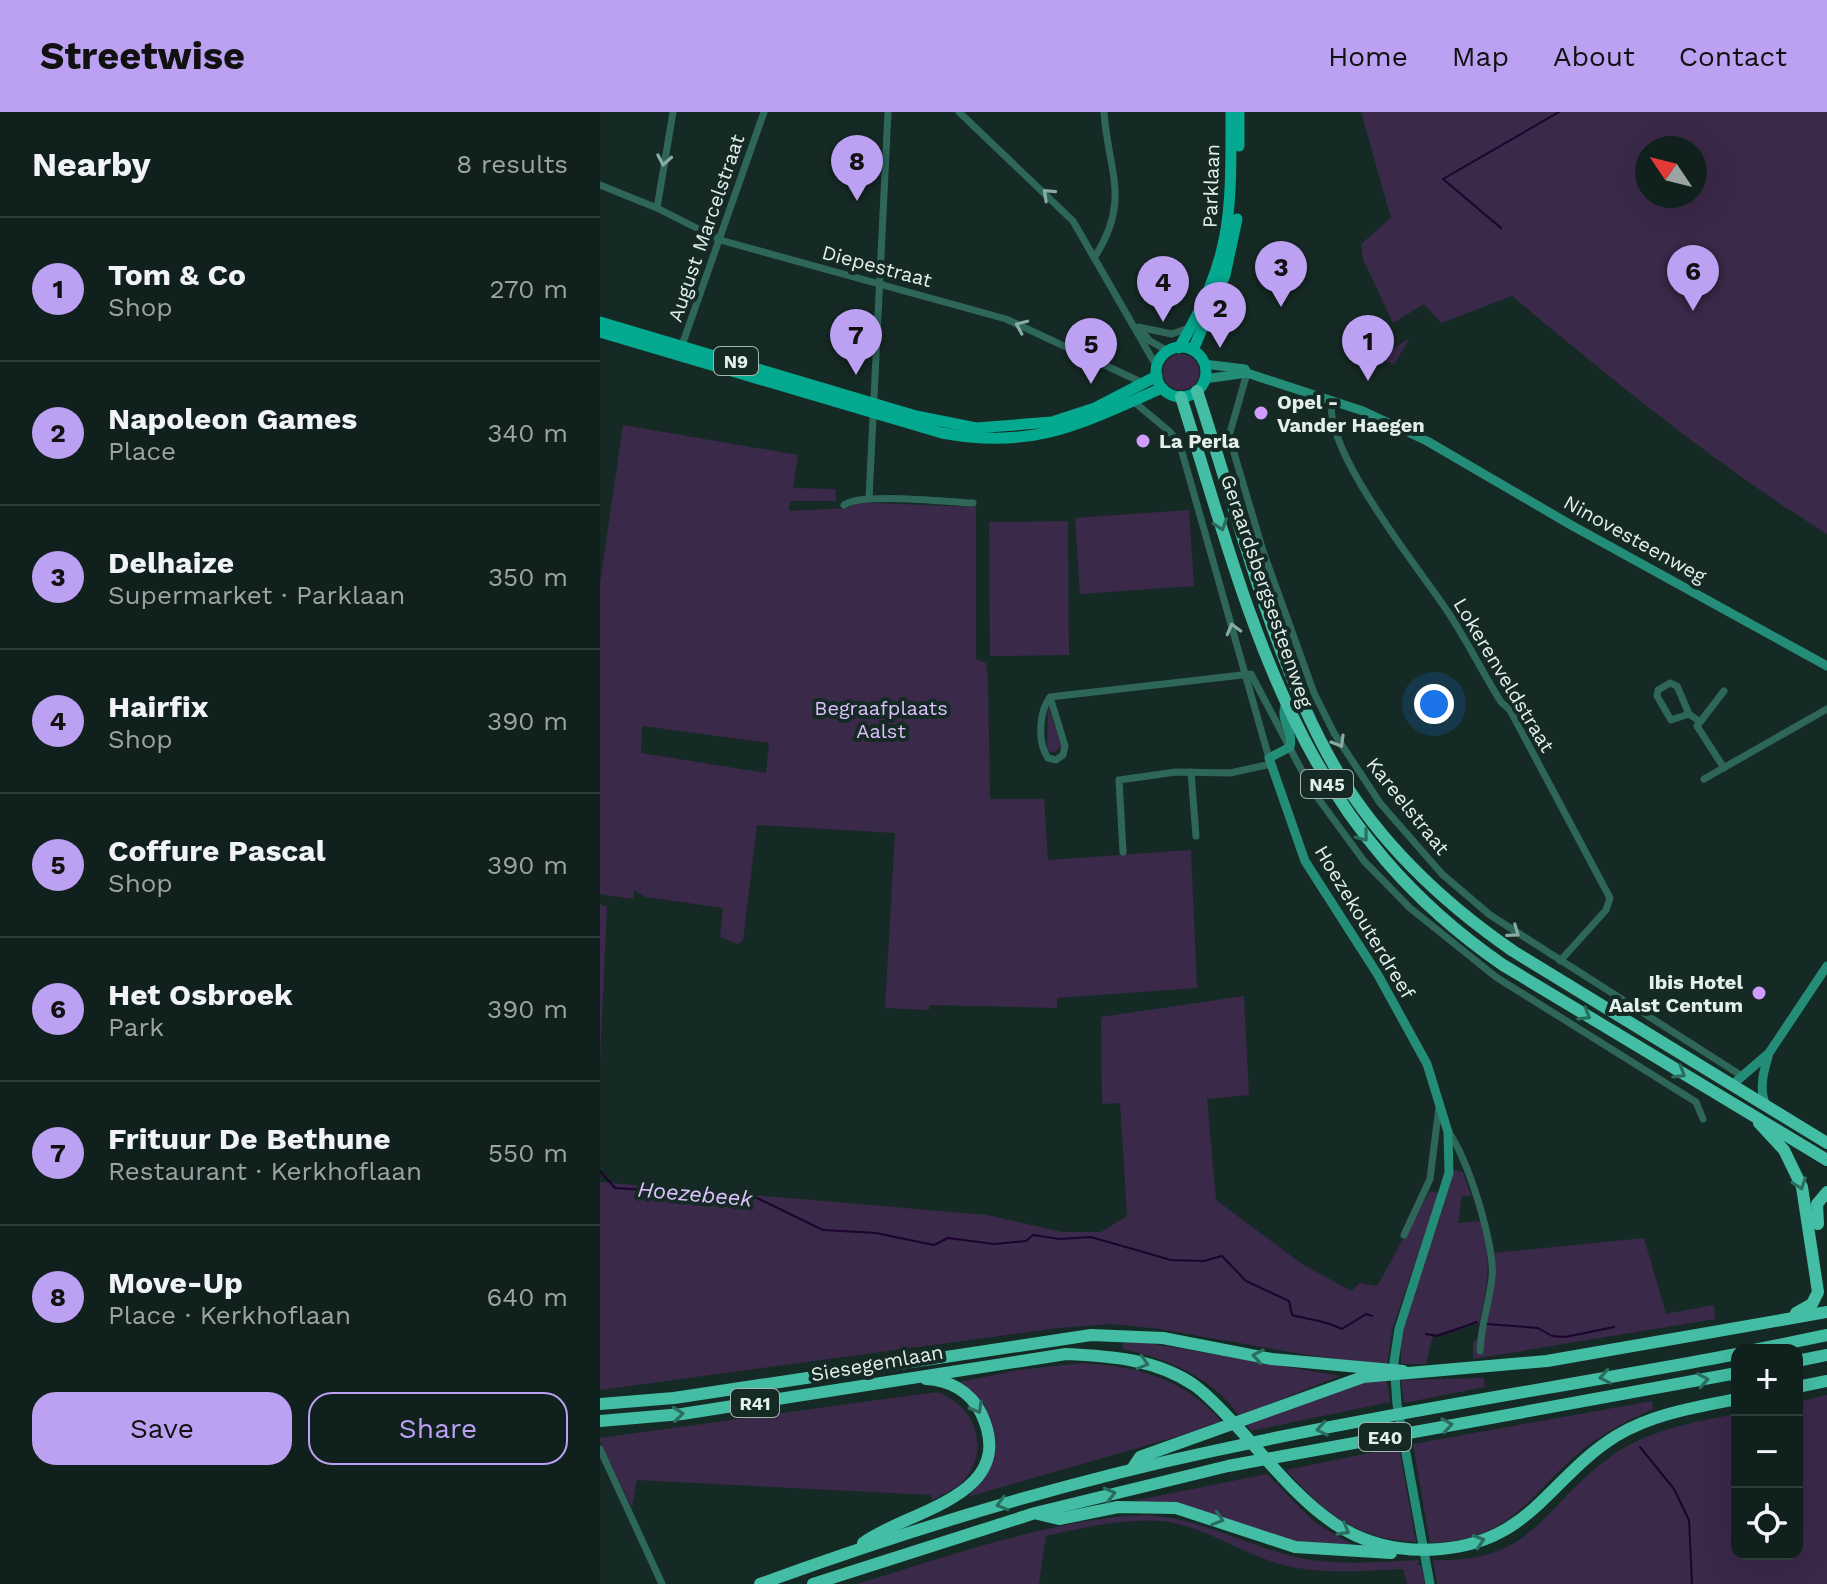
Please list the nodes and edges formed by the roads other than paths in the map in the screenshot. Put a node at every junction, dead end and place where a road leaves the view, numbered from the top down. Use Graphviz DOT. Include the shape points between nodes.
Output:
graph roads {
  1 [pos="673,112"];
  2 [pos="764,112"];
  3 [pos="888,112"];
  4 [pos="959,112"];
  5 [pos="1104,112"];
  6 [pos="1231,112"];
  7 [pos="1239,112"];
  8 [pos="600,185"];
  9 [pos="657,208"];
  10 [pos="720,240"];
  11 [pos="1096,255"];
  12 [pos="879,282"];
  13 [pos="600,322"];
  14 [pos="1192,325"];
  15 [pos="1136,326"];
  16 [pos="600,332"];
  17 [pos="1174,349"];
  18 [pos="680,350"];
  19 [pos="1193,350"];
  20 [pos="1204,364"];
  21 [pos="1157,372"];
  22 [pos="1247,373"];
  23 [pos="1204,379"];
  24 [pos="1143,383"];
  25 [pos="1162,388"];
  26 [pos="1197,391"];
  27 [pos="1181,397"];
  28 [pos="1332,400"];
  29 [pos="1133,401"];
  30 [pos="872,408"];
  31 [pos="869,499"];
  32 [pos="973,503"];
  33 [pos="844,505"];
  34 [pos="1827,666"];
  35 [pos="1246,675"];
  36 [pos="1724,691"];
  37 [pos="1050,697"];
  38 [pos="1285,706"];
  39 [pos="1827,709"];
  40 [pos="1689,714"];
  41 [pos="1699,721"];
  42 [pos="1288,749"];
  43 [pos="1270,761"];
  44 [pos="1724,768"];
  45 [pos="1191,772"];
  46 [pos="1704,779"];
  47 [pos="1196,836"];
  48 [pos="1123,852"];
  49 [pos="1560,961"];
  50 [pos="1827,966"];
  51 [pos="1769,1053"];
  52 [pos="1737,1080"];
  53 [pos="1439,1101"];
  54 [pos="1767,1107"];
  55 [pos="1703,1119"];
  56 [pos="1757,1120"];
  57 [pos="1795,1123"];
  58 [pos="1448,1132"];
  59 [pos="1827,1133"];
  60 [pos="1827,1143"];
  61 [pos="1827,1160"];
  62 [pos="1827,1192"];
  63 [pos="1404,1235"];
  64 [pos="1827,1282"];
  65 [pos="1827,1312"];
  66 [pos="1785,1319"];
  67 [pos="1827,1335"];
  68 [pos="1783,1344"];
  69 [pos="1480,1351"];
  70 [pos="1731,1355"];
  71 [pos="1827,1355"];
  72 [pos="1803,1360"];
  73 [pos="1731,1374"];
  74 [pos="1397,1376"];
  75 [pos="910,1379"];
  76 [pos="1827,1381"];
  77 [pos="1803,1386"];
  78 [pos="1731,1400"];
  79 [pos="600,1404"];
  80 [pos="600,1421"];
  81 [pos="600,1449"];
  82 [pos="1132,1469"];
  83 [pos="1035,1513"];
  84 [pos="856,1549"];
  85 [pos="1412,1549"];
  86 [pos="1429,1579"];
  87 [pos="662,1584"];
  88 [pos="760,1584"];
  89 [pos="813,1584"];
  1 -- 9 [label="street, one-way"];
  2 -- 10 [label="street, August Marcelstraat"];
  3 -- 12 [label="street"];
  11 -- 4 [label="street, one-way" via="1057,203"];
  5 -- 11 [label="street" via="1116,209"];
  6 -- 14 [label="main road, Parklaan" via="1227,238"];
  7 -- 19 [label="main road, Parklaan" via="1235,235 1225,275"];
  8 -- 9 [label="street, Diepestraat"];
  9 -- 10 [label="street, Diepestraat"];
  10 -- 12 [label="street, Diepestraat"];
  10 -- 18 [label="street, August Marcelstraat"];
  11 -- 15 [label="street"];
  24 -- 12 [label="street, Diepestraat, one-way" via="1006,319"];
  12 -- 30 [label="street"];
  13 -- 18 [label="main road, N9"];
  14 -- 15 [label="street" via="1172,334"];
  14 -- 17 [label="main road, Parklaan"];
  15 -- 17 [label="street" via="1150,341"];
  15 -- 21 [label="street"];
  16 -- 18 [label="main road, N9"];
  17 -- 19 [label="main road"];
  17 -- 21 [label="main road"];
  18 -- 30 [label="main road, N9"];
  19 -- 20 [label="main road"];
  20 -- 22 [label="street, Ninovesteenweg" via="1230,365"];
  20 -- 23 [label="main road"];
  21 -- 24 [label="main road, N9"];
  21 -- 25 [label="main road"];
  22 -- 23 [label="street"];
  22 -- 28 [label="street, Ninovesteenweg"];
  22 -- 49 [label="street, Kareelstraat, one-way" via="1229,436 1286,620 1334,733 1380,803 1436,868 1490,915"];
  23 -- 26 [label="main road"];
  24 -- 30 [label="main road, N9" via="1083,412 1024,427 962,426"];
  25 -- 27 [label="main road"];
  25 -- 29 [label="main road, N9"];
  26 -- 27 [label="main road"];
  26 -- 52 [label="highway, Geraardsbergsesteenweg / N45" via="1301,699 1339,774 1366,813 1410,865 1486,932"];
  27 -- 38 [label="highway, Geraardsbergsesteenweg / N45, one-way"];
  28 -- 34 [label="street, Ninovesteenweg" via="1427,441"];
  28 -- 49 [label="street, Lokerenveldstraat" via="1334,430 1359,483 1510,710 1610,898 1606,910"];
  29 -- 30 [label="main road, N9" via="1079,426 997,439 942,433"];
  35 -- 29 [label="street, Hoezekouterdreef, one-way" via="1180,445"];
  30 -- 31 [label="street"];
  31 -- 32 [label="street"];
  31 -- 33 [label="street"];
  35 -- 37 [label="street"];
  35 -- 42 [label="street" via="1255,676"];
  35 -- 43 [label="street, Hoezekouterdreef"];
  36 -- 41 [label="street"];
  37 -- 37 [label="street" via="1041,709 1043,750 1056,760 1065,746"];
  38 -- 42 [label="street"];
  38 -- 56 [label="highway, Geraardsbergsesteenweg / N45, one-way" via="1353,823 1398,877 1454,929 1503,965"];
  39 -- 44 [label="street"];
  40 -- 40 [label="street" via="1674,684 1658,690 1672,722"];
  40 -- 41 [label="street"];
  41 -- 44 [label="street" via="1698,730"];
  42 -- 43 [label="street"];
  42 -- 55 [label="street" via="1364,861 1445,940 1696,1102"];
  43 -- 45 [label="street" via="1209,775"];
  43 -- 53 [label="street, Hoezekouterdreef" via="1305,861 1403,1018"];
  44 -- 46 [label="street"];
  45 -- 47 [label="street"];
  45 -- 48 [label="street" via="1117,782"];
  49 -- 52 [label="street, Kareelstraat" via="1724,1061"];
  50 -- 51 [label="street"];
  51 -- 52 [label="street"];
  51 -- 54 [label="street" via="1763,1073"];
  52 -- 54 [label="highway, Geraardsbergsesteenweg / N45"];
  53 -- 58 [label="street, Hoezekouterdreef"];
  53 -- 63 [label="street, Hoezekouterdreef" via="1430,1179"];
  54 -- 57 [label="highway, Geraardsbergsesteenweg / N45"];
  56 -- 61 [label="highway, Geraardsbergsesteenweg / N45"];
  56 -- 66 [label="highway, one-way" via="1794,1168 1808,1208 1818,1273 1816,1299"];
  57 -- 59 [label="highway"];
  57 -- 60 [label="highway, Geraardsbergsesteenweg / N45"];
  58 -- 69 [label="street, Hoezekouterdreef" via="1463,1154 1489,1246 1493,1276"];
  58 -- 74 [label="street, Hoezekouterdreef" via="1449,1173 1399,1329"];
  62 -- 64 [label="highway" via="1817,1204 1817,1214"];
  65 -- 66 [label="highway"];
  66 -- 74 [label="highway" via="1547,1361"];
  67 -- 68 [label="highway"];
  70 -- 82 [label="highway, E40, one-way" via="1304,1432"];
  71 -- 72 [label="highway"];
  83 -- 73 [label="highway, E40, one-way" via="1312,1450"];
  74 -- 79 [label="highway, Siesegemlaan / R41, one-way" via="1120,1334 1057,1338 689,1396"];
  74 -- 82 [label="highway" via="1337,1384 1140,1457"];
  74 -- 86 [label="street, Hoezekouterdreef"];
  80 -- 75 [label="highway, Siesegemlaan / R41, one-way" via="682,1414"];
  75 -- 84 [label="highway, one-way" via="938,1379 970,1396 986,1428 986,1454 964,1493 879,1531"];
  75 -- 85 [label="highway, Siesegemlaan / R41, one-way" via="1066,1354 1130,1359 1163,1369 1195,1386 1220,1408 1296,1493 1343,1531 1374,1545"];
  76 -- 77 [label="highway"];
  85 -- 78 [label="highway, one-way" via="1469,1545 1509,1530 1615,1437 1678,1411"];
  81 -- 87 [label="street"];
  82 -- 84 [label="highway, E40, one-way"];
  83 -- 85 [label="highway, one-way" via="1059,1519 1118,1507 1176,1508 1295,1547 1373,1553"];
  83 -- 89 [label="highway, E40"];
  84 -- 88 [label="highway, E40"];
}
